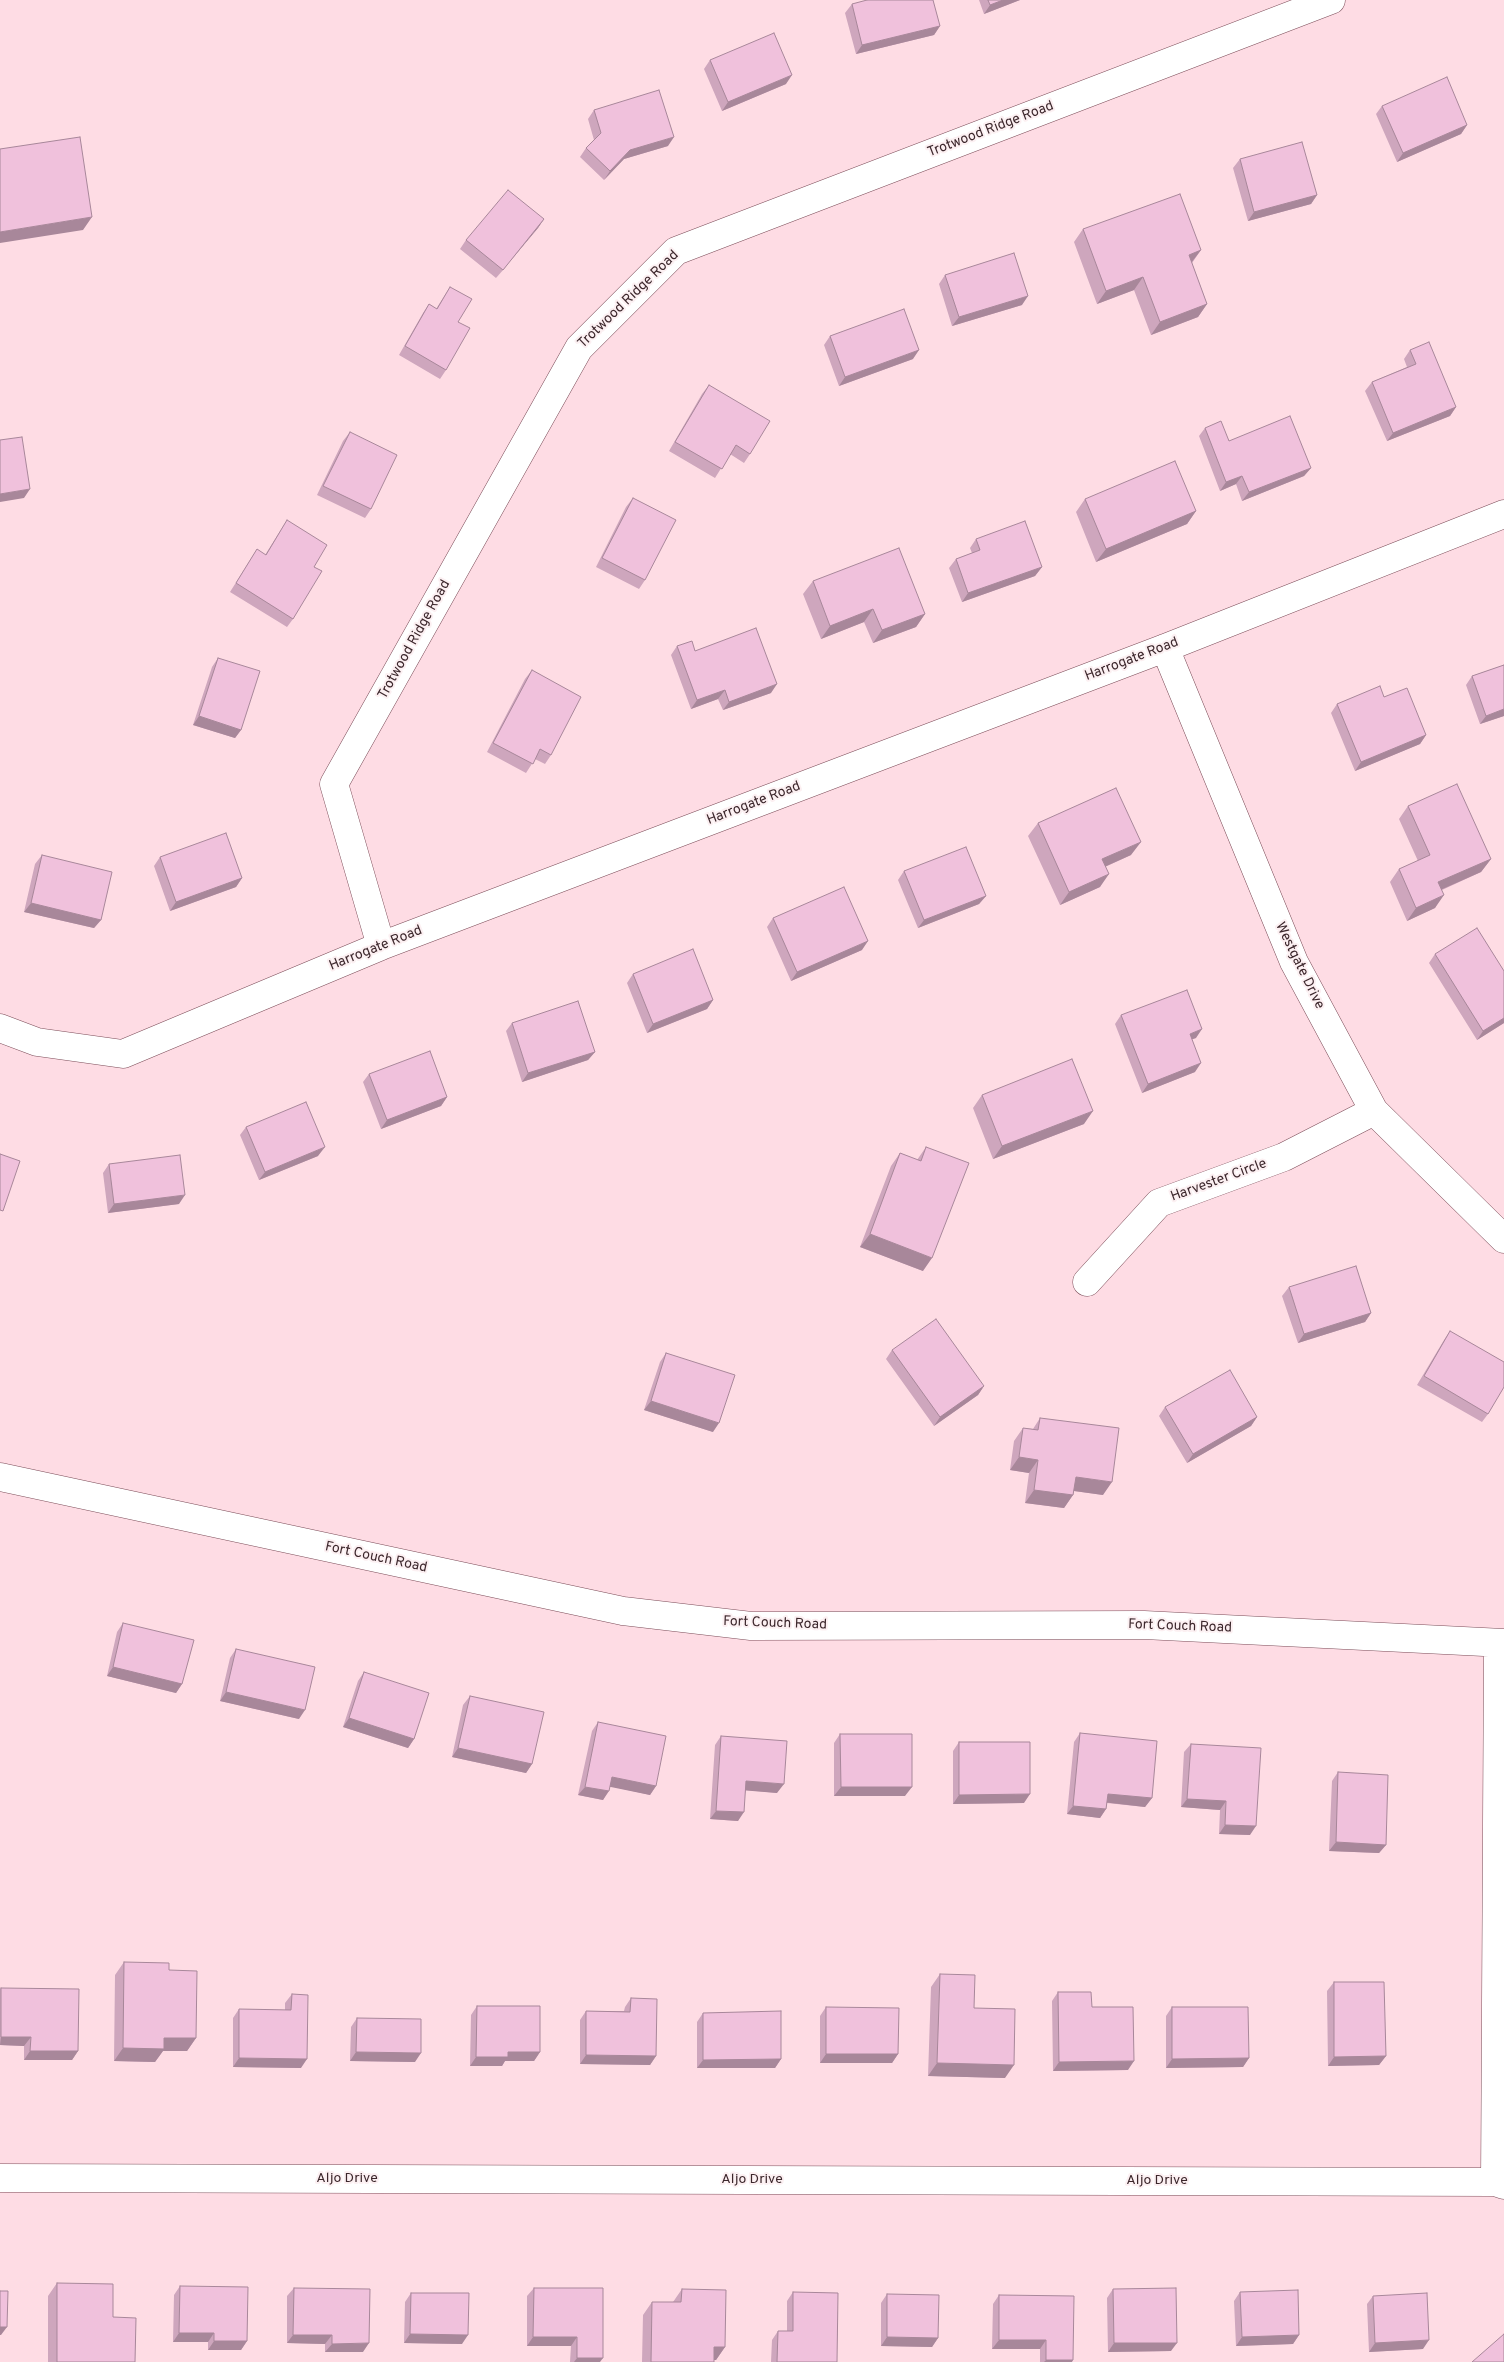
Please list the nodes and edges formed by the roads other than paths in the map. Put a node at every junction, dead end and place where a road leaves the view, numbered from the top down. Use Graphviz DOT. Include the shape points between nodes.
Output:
graph roads {
  1 [pos="1331,0"];
  2 [pos="1504,514"];
  3 [pos="1165,648"];
  4 [pos="381,946"];
  5 [pos="0,1028"];
  6 [pos="1374,1111"];
  7 [pos="1504,1238"];
  8 [pos="1087,1282"];
  9 [pos="0,1476"];
  10 [pos="1501,1643"];
  11 [pos="0,2178"];
  12 [pos="1500,2183"];
  1 -- 4 [label="street, Trotwood Ridge Road" via="676,251 579,348 334,784"];
  2 -- 3 [label="street, Harrogate Road"];
  3 -- 4 [label="street, Harrogate Road"];
  3 -- 6 [label="street, Westgate Drive" via="1294,962"];
  4 -- 5 [label="street, Harrogate Road" via="123,1054 37,1042"];
  6 -- 7 [label="street, Westgate Drive"];
  6 -- 8 [label="street, Harvester Circle" via="1284,1157 1159,1203"];
  9 -- 10 [label="street, Fort Couch Road" via="623,1611 751,1626 1144,1625"];
  10 -- 12 [label="street"];
  11 -- 12 [label="street, Aljo Drive"];
}
